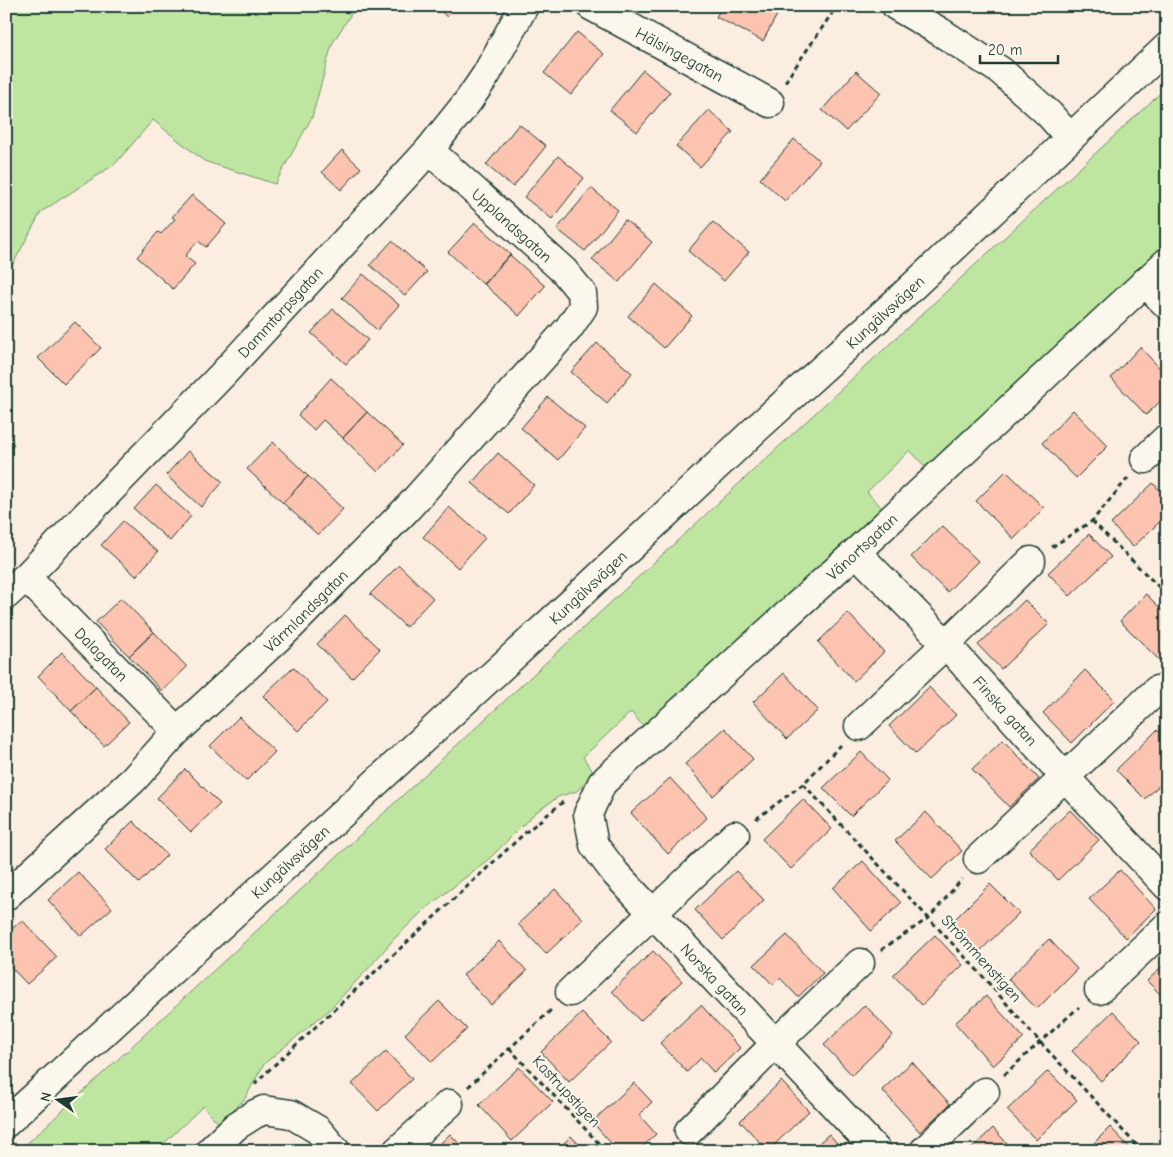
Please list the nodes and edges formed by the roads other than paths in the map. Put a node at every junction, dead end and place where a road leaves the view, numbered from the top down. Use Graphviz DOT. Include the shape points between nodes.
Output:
graph roads {
  1 [pos="524,6"];
  2 [pos="591,6"];
  3 [pos="896,6"];
  4 [pos="1167,47"];
  5 [pos="770,103"];
  6 [pos="1070,138"];
  7 [pos="428,150"];
  8 [pos="1167,262"];
  9 [pos="1145,282"];
  10 [pos="1167,305"];
  11 [pos="583,306"];
  12 [pos="1167,438"];
  13 [pos="1144,459"];
  14 [pos="856,552"];
  15 [pos="1031,561"];
  16 [pos="26,577"];
  17 [pos="6,595"];
  18 [pos="946,644"];
  19 [pos="1157,690"];
  20 [pos="859,726"];
  21 [pos="177,731"];
  22 [pos="1065,777"];
  23 [pos="735,835"];
  24 [pos="594,845"];
  25 [pos="978,859"];
  26 [pos="1167,886"];
  27 [pos="6,896"];
  28 [pos="654,914"];
  29 [pos="1167,926"];
  30 [pos="860,964"];
  31 [pos="1099,990"];
  32 [pos="570,992"];
  33 [pos="776,1043"];
  34 [pos="985,1092"];
  35 [pos="449,1104"];
  36 [pos="6,1123"];
  37 [pos="689,1132"];
  38 [pos="210,1151"];
  39 [pos="336,1151"];
  40 [pos="397,1151"];
  41 [pos="877,1151"];
  42 [pos="924,1151"];
  1 -- 7 [label="street, Dammtorpsgatan" via="486,75"];
  2 -- 5 [label="street, Hälsingegatan"];
  3 -- 6 [label="street" via="1001,71 1049,114"];
  4 -- 6 [label="street, Kungälvsvägen"];
  6 -- 36 [label="street, Kungälvsvägen" via="896,303"];
  7 -- 11 [label="street, Upplandsgatan" via="564,271 582,293"];
  7 -- 16 [label="street, Dammtorpsgatan" via="229,368"];
  8 -- 9 [label="street, Vänortsgatan"];
  9 -- 10 [label="street"];
  9 -- 14 [label="street, Vänortsgatan"];
  11 -- 21 [label="street, Värmlandsgatan" via="569,328 406,510 291,626"];
  12 -- 13 [label="street"];
  14 -- 18 [label="street, Finska gatan"];
  14 -- 24 [label="street, Vänortsgatan" via="602,783 588,814"];
  15 -- 18 [label="street"];
  16 -- 17 [label="street, Dammtorpsgatan"];
  16 -- 21 [label="street, Dalagatan"];
  18 -- 20 [label="street"];
  18 -- 22 [label="street, Finska gatan"];
  19 -- 22 [label="street"];
  21 -- 27 [label="street, Värmlandsgatan" via="133,780"];
  22 -- 25 [label="street"];
  22 -- 26 [label="street, Finska gatan"];
  23 -- 28 [label="street"];
  24 -- 28 [label="street, Norska gatan"];
  28 -- 32 [label="street"];
  28 -- 33 [label="street, Norska gatan"];
  29 -- 31 [label="street"];
  30 -- 33 [label="street"];
  33 -- 37 [label="street"];
  33 -- 41 [label="street, Norska gatan"];
  34 -- 42 [label="street"];
  35 -- 40 [label="street"];
  38 -- 39 [label="street" via="236,1126 264,1110 291,1114 318,1130"];
}
